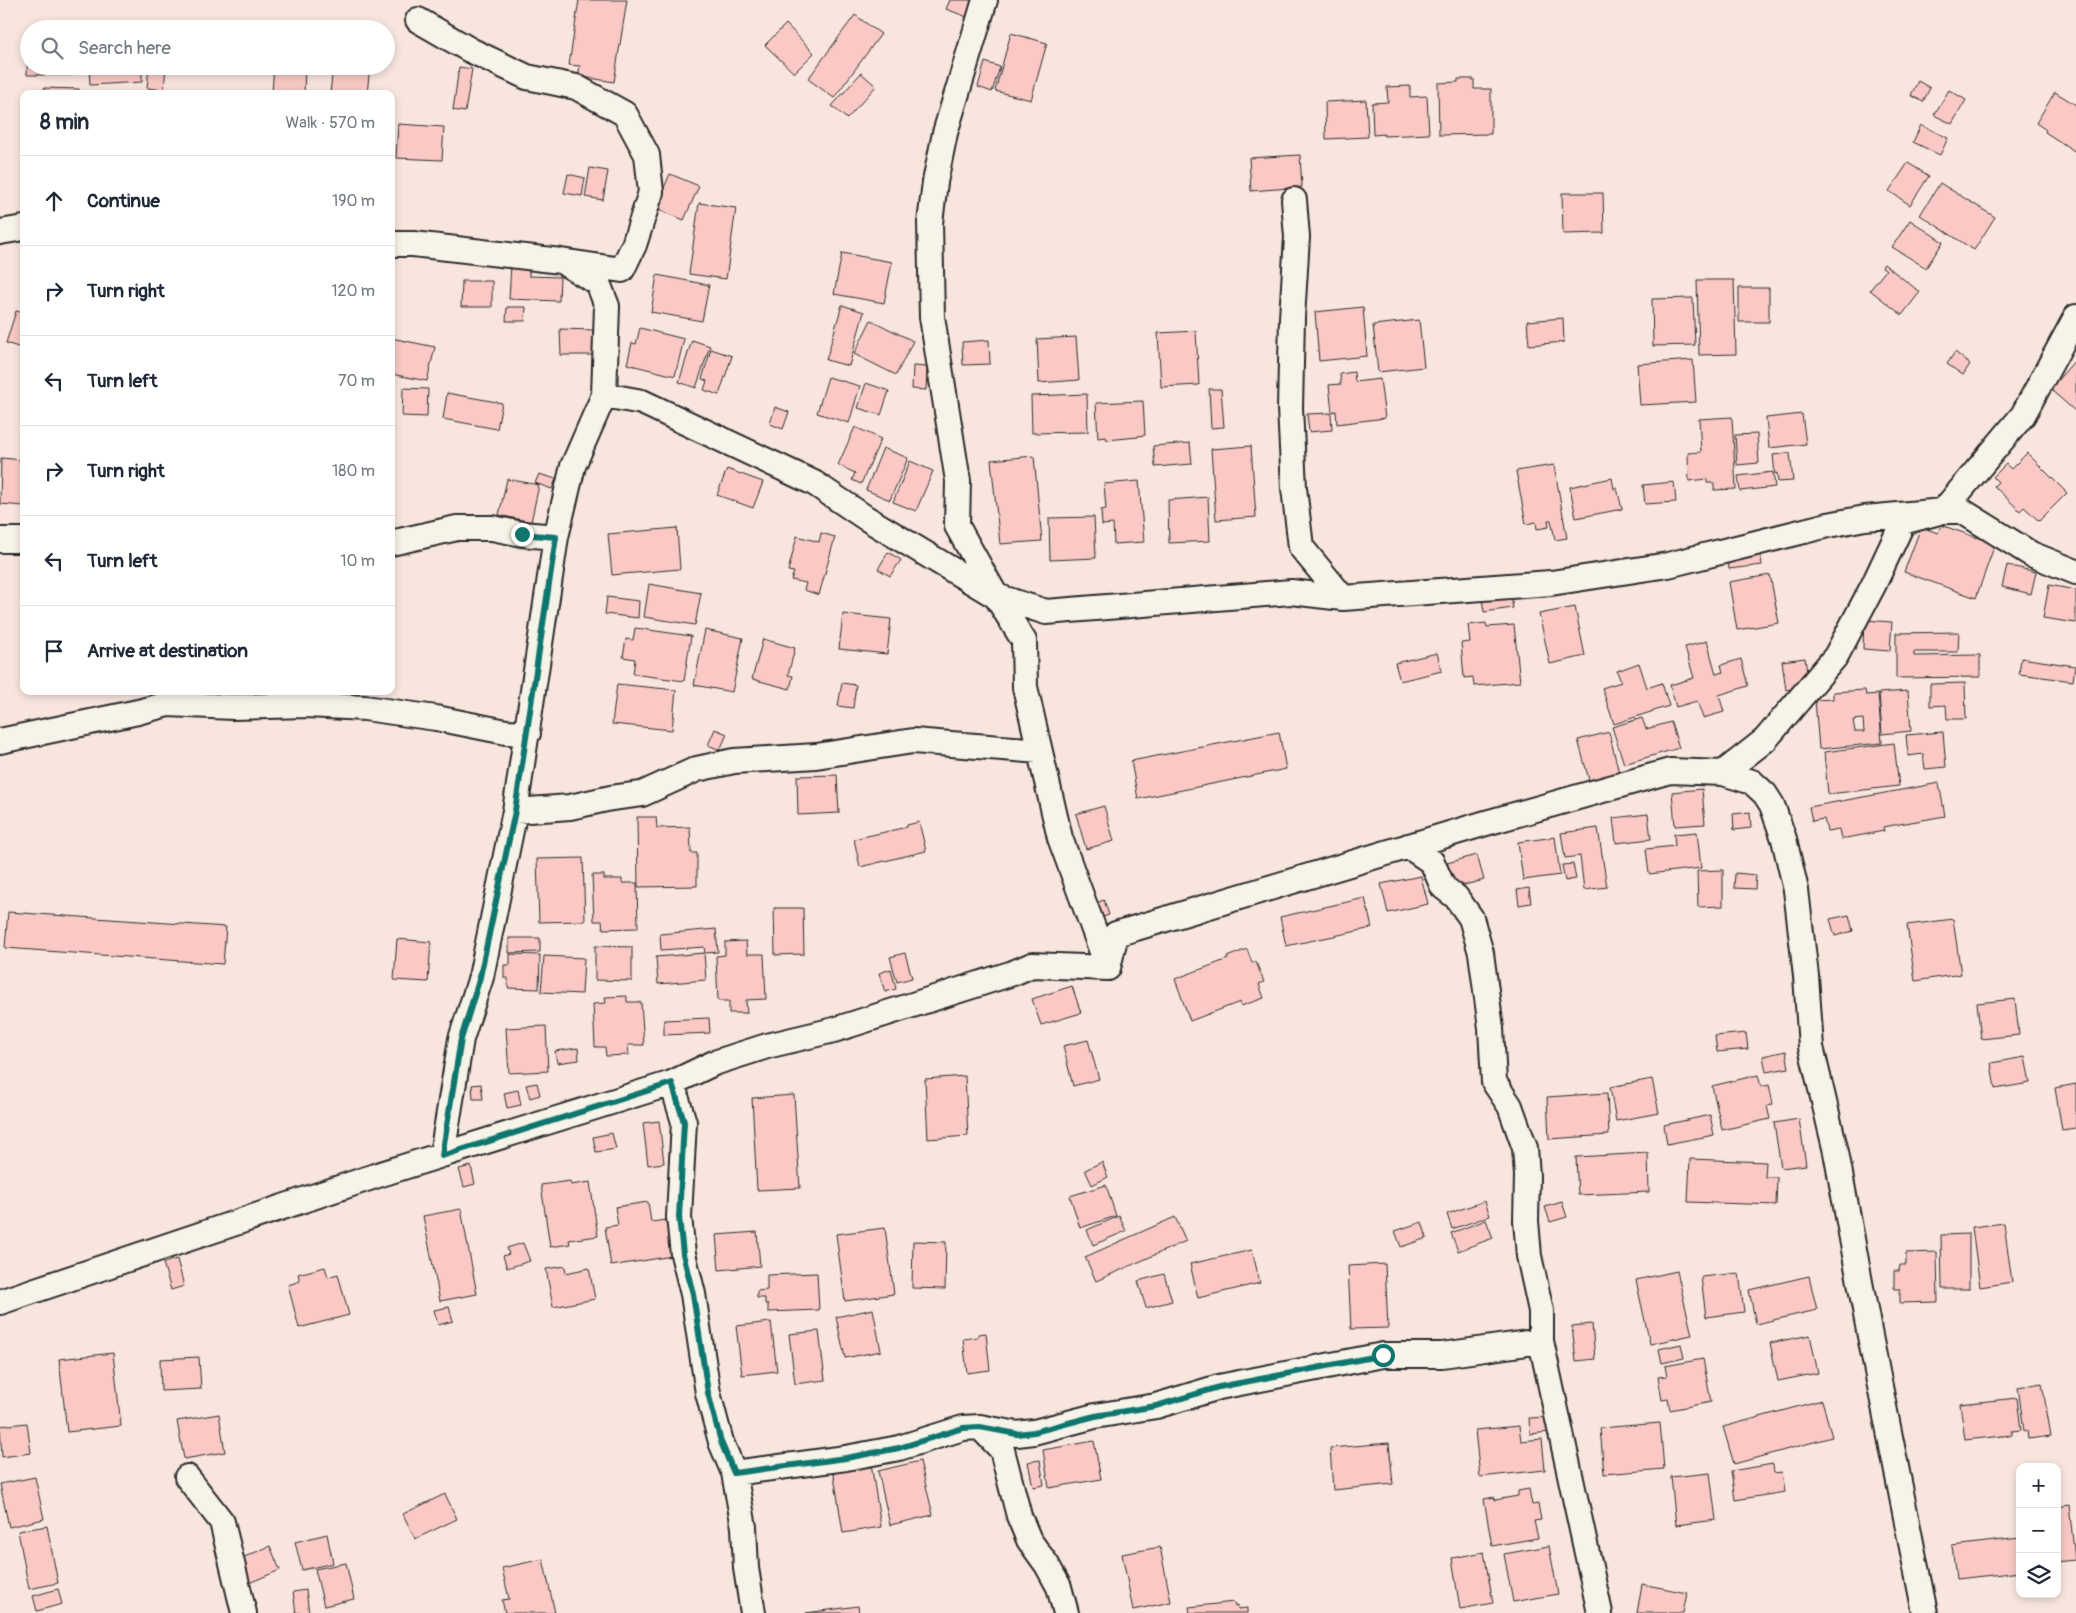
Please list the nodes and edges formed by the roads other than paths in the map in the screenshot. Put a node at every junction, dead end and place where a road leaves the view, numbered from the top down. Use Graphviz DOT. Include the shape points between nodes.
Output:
graph roads {
  1 [pos="985,0"];
  2 [pos="418,20"];
  3 [pos="1294,200"];
  4 [pos="20,229"];
  5 [pos="0,232"];
  6 [pos="395,244"];
  7 [pos="561,261"];
  8 [pos="2076,317"];
  9 [pos="604,395"];
  10 [pos="1943,511"];
  11 [pos="556,537"];
  12 [pos="0,540"];
  13 [pos="20,540"];
  14 [pos="395,542"];
  15 [pos="2076,572"];
  16 [pos="996,596"];
  17 [pos="1343,598"];
  18 [pos="528,733"];
  19 [pos="0,741"];
  20 [pos="1040,751"];
  21 [pos="1723,773"];
  22 [pos="515,811"];
  23 [pos="1408,846"];
  24 [pos="1108,968"];
  25 [pos="672,1083"];
  26 [pos="442,1156"];
  27 [pos="0,1302"];
  28 [pos="1541,1341"];
  29 [pos="980,1427"];
  30 [pos="734,1473"];
  31 [pos="187,1477"];
  32 [pos="244,1613"];
  33 [pos="753,1613"];
  34 [pos="1066,1613"];
  35 [pos="1600,1613"];
  36 [pos="1925,1613"];
  1 -- 16 [label="street" via="945,133 930,223 932,317 958,481 957,526"];
  2 -- 7 [label="street" via="527,78 576,87 624,114 646,155 651,192 634,245 622,270"];
  3 -- 17 [label="street" via="1297,237 1290,408 1301,547"];
  4 -- 5 [label="street"];
  6 -- 7 [label="street"];
  7 -- 9 [label="street" via="598,283 607,306"];
  8 -- 10 [label="street" via="2023,415"];
  9 -- 11 [label="street" via="573,466"];
  9 -- 16 [label="street" via="642,402 814,483"];
  10 -- 15 [label="street" via="1962,511 2031,554"];
  10 -- 17 [label="street" via="1865,518 1668,565 1551,583"];
  10 -- 21 [label="street" via="1903,522 1836,656 1765,740"];
  11 -- 14 [label="street" via="492,528 457,528"];
  11 -- 18 [label="street"];
  12 -- 13 [label="street"];
  16 -- 17 [label="street" via="1046,612 1291,592"];
  16 -- 20 [label="street" via="1024,641 1025,688"];
  18 -- 19 [label="street" via="365,708 307,704 233,707 168,704"];
  18 -- 22 [label="street"];
  20 -- 22 [label="street" via="912,741 816,756 734,761 697,769 642,794 570,807"];
  20 -- 24 [label="street" via="1060,838"];
  21 -- 23 [label="street" via="1670,771"];
  21 -- 36 [label="street" via="1752,782 1765,794 1784,839 1796,890 1811,1047 1836,1152"];
  22 -- 26 [label="street" via="480,977 461,1039"];
  23 -- 24 [label="street" via="1116,934"];
  23 -- 28 [label="street" via="1432,862 1443,887 1456,897 1471,918 1481,953 1494,1082 1510,1106 1525,1148 1528,1176 1526,1222 1529,1256 1541,1311"];
  24 -- 25 [label="street" via="1032,965 834,1030 714,1063"];
  25 -- 26 [label="street"];
  25 -- 30 [label="street" via="684,1122 679,1217 683,1254 693,1294 708,1393 721,1442"];
  26 -- 27 [label="street"];
  28 -- 29 [label="street" via="1442,1355 1374,1357 1219,1387 1156,1406 1095,1416 1034,1432 1017,1434"];
  28 -- 35 [label="street"];
  29 -- 30 [label="street" via="963,1428 899,1448 846,1458"];
  29 -- 34 [label="street" via="1002,1450 1019,1516 1029,1540 1048,1565 1059,1587"];
  30 -- 33 [label="street" via="744,1527"];
  31 -- 32 [label="street" via="222,1522"];
}
